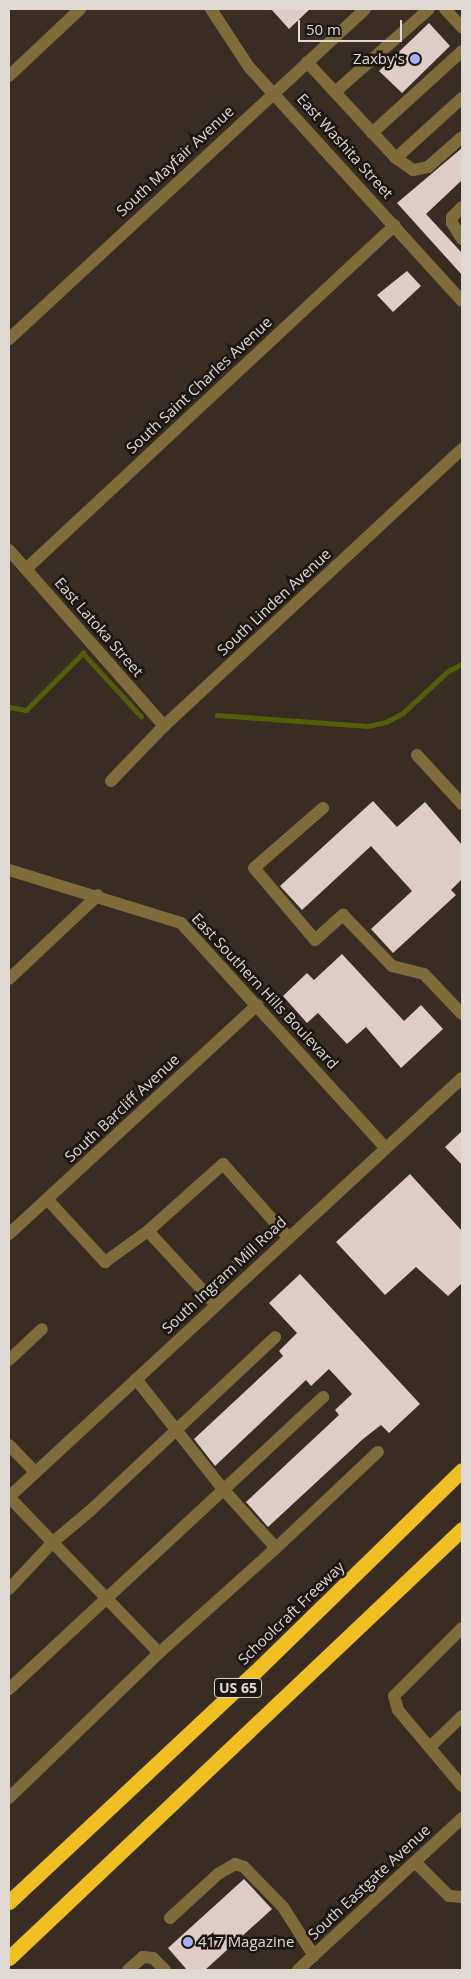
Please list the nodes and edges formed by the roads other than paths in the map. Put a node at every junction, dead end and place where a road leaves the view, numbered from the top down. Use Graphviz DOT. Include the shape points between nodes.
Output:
graph roads {
  1 [pos="80,9"];
  2 [pos="211,9"];
  3 [pos="365,9"];
  4 [pos="429,9"];
  5 [pos="445,9"];
  6 [pos="462,27"];
  7 [pos="462,50"];
  8 [pos="307,62"];
  9 [pos="9,76"];
  10 [pos="274,92"];
  11 [pos="335,92"];
  12 [pos="462,98"];
  13 [pos="372,133"];
  14 [pos="462,137"];
  15 [pos="396,158"];
  16 [pos="462,206"];
  17 [pos="395,225"];
  18 [pos="462,239"];
  19 [pos="462,301"];
  20 [pos="9,339"];
  21 [pos="462,449"];
  22 [pos="9,550"];
  23 [pos="26,569"];
  24 [pos="164,726"];
  25 [pos="418,755"];
  26 [pos="111,781"];
  27 [pos="462,804"];
  28 [pos="323,808"];
  29 [pos="9,870"];
  30 [pos="98,895"];
  31 [pos="9,979"];
  32 [pos="257,1005"];
  33 [pos="462,1014"];
  34 [pos="462,1078"];
  35 [pos="386,1148"];
  36 [pos="47,1199"];
  37 [pos="148,1231"];
  38 [pos="9,1234"];
  39 [pos="289,1238"];
  40 [pos="216,1305"];
  41 [pos="42,1329"];
  42 [pos="274,1337"];
  43 [pos="9,1360"];
  44 [pos="136,1379"];
  45 [pos="324,1397"];
  46 [pos="174,1430"];
  47 [pos="9,1444"];
  48 [pos="378,1452"];
  49 [pos="462,1470"];
  50 [pos="35,1472"];
  51 [pos="223,1490"];
  52 [pos="9,1497"];
  53 [pos="462,1530"];
  54 [pos="53,1542"];
  55 [pos="276,1548"];
  56 [pos="9,1589"];
  57 [pos="106,1598"];
  58 [pos="462,1628"];
  59 [pos="159,1653"];
  60 [pos="9,1689"];
  61 [pos="462,1716"];
  62 [pos="430,1747"];
  63 [pos="462,1786"];
  64 [pos="9,1798"];
  65 [pos="462,1818"];
  66 [pos="415,1862"];
  67 [pos="462,1896"];
  68 [pos="9,1902"];
  69 [pos="170,1918"];
  70 [pos="314,1956"];
  71 [pos="9,1958"];
  72 [pos="128,1970"];
  73 [pos="165,1970"];
  74 [pos="298,1970"];
  1 -- 9 [label="street"];
  2 -- 10 [label="street, East Washita Street" via="249,67"];
  3 -- 8 [label="street, South Mayfair Avenue"];
  4 -- 11 [label="street"];
  5 -- 6 [label="street"];
  7 -- 13 [label="street"];
  8 -- 10 [label="street, South Mayfair Avenue"];
  8 -- 11 [label="street"];
  10 -- 17 [label="street, East Washita Street"];
  10 -- 20 [label="street, South Mayfair Avenue"];
  11 -- 13 [label="street"];
  12 -- 15 [label="street"];
  13 -- 15 [label="street"];
  14 -- 15 [label="street" via="421,171 412,170"];
  16 -- 18 [label="street" via="452,217 452,224"];
  17 -- 19 [label="street, East Washita Street"];
  17 -- 23 [label="street, South Saint Charles Avenue"];
  21 -- 24 [label="street, South Linden Avenue"];
  22 -- 23 [label="street, East Latoka Street"];
  23 -- 24 [label="street, East Latoka Street"];
  24 -- 26 [label="street, South Linden Avenue"];
  25 -- 27 [label="street"];
  28 -- 33 [label="street" via="254,868 315,940 343,915 392,966 424,974"];
  29 -- 30 [label="street, East Southern Hills Boulevard"];
  30 -- 31 [label="street"];
  30 -- 32 [label="street, East Southern Hills Boulevard" via="182,923"];
  32 -- 35 [label="street, East Southern Hills Boulevard"];
  32 -- 36 [label="street, South Barcliff Avenue"];
  34 -- 35 [label="street, South Ingram Mill Road"];
  35 -- 39 [label="street, South Ingram Mill Road"];
  36 -- 37 [label="street" via="105,1262"];
  36 -- 38 [label="street, South Barcliff Avenue"];
  37 -- 39 [label="street" via="223,1164"];
  37 -- 40 [label="street"];
  39 -- 40 [label="street, South Ingram Mill Road"];
  40 -- 44 [label="street, South Ingram Mill Road"];
  41 -- 43 [label="street"];
  42 -- 46 [label="street"];
  44 -- 46 [label="street"];
  44 -- 50 [label="street, South Ingram Mill Road"];
  45 -- 51 [label="street"];
  46 -- 51 [label="street"];
  46 -- 54 [label="street"];
  47 -- 50 [label="street"];
  48 -- 55 [label="street"];
  49 -- 68 [label="highway, Schoolcraft Freeway / US 65" via="262,1665"];
  50 -- 52 [label="street, South Ingram Mill Road"];
  51 -- 55 [label="street"];
  51 -- 57 [label="street"];
  52 -- 54 [label="street"];
  53 -- 71 [label="highway, US 65"];
  54 -- 56 [label="street"];
  54 -- 57 [label="street"];
  55 -- 59 [label="street"];
  57 -- 59 [label="street"];
  57 -- 60 [label="street"];
  58 -- 62 [label="street" via="394,1696 398,1710"];
  59 -- 64 [label="street"];
  61 -- 62 [label="street"];
  62 -- 63 [label="street"];
  65 -- 66 [label="street, South Eastgate Avenue"];
  66 -- 67 [label="street" via="449,1896"];
  66 -- 70 [label="street, South Eastgate Avenue"];
  69 -- 70 [label="street" via="218,1874 236,1864 244,1867 283,1907"];
  70 -- 74 [label="street, South Eastgate Avenue"];
  72 -- 73 [label="street" via="142,1957 153,1958"];
}
